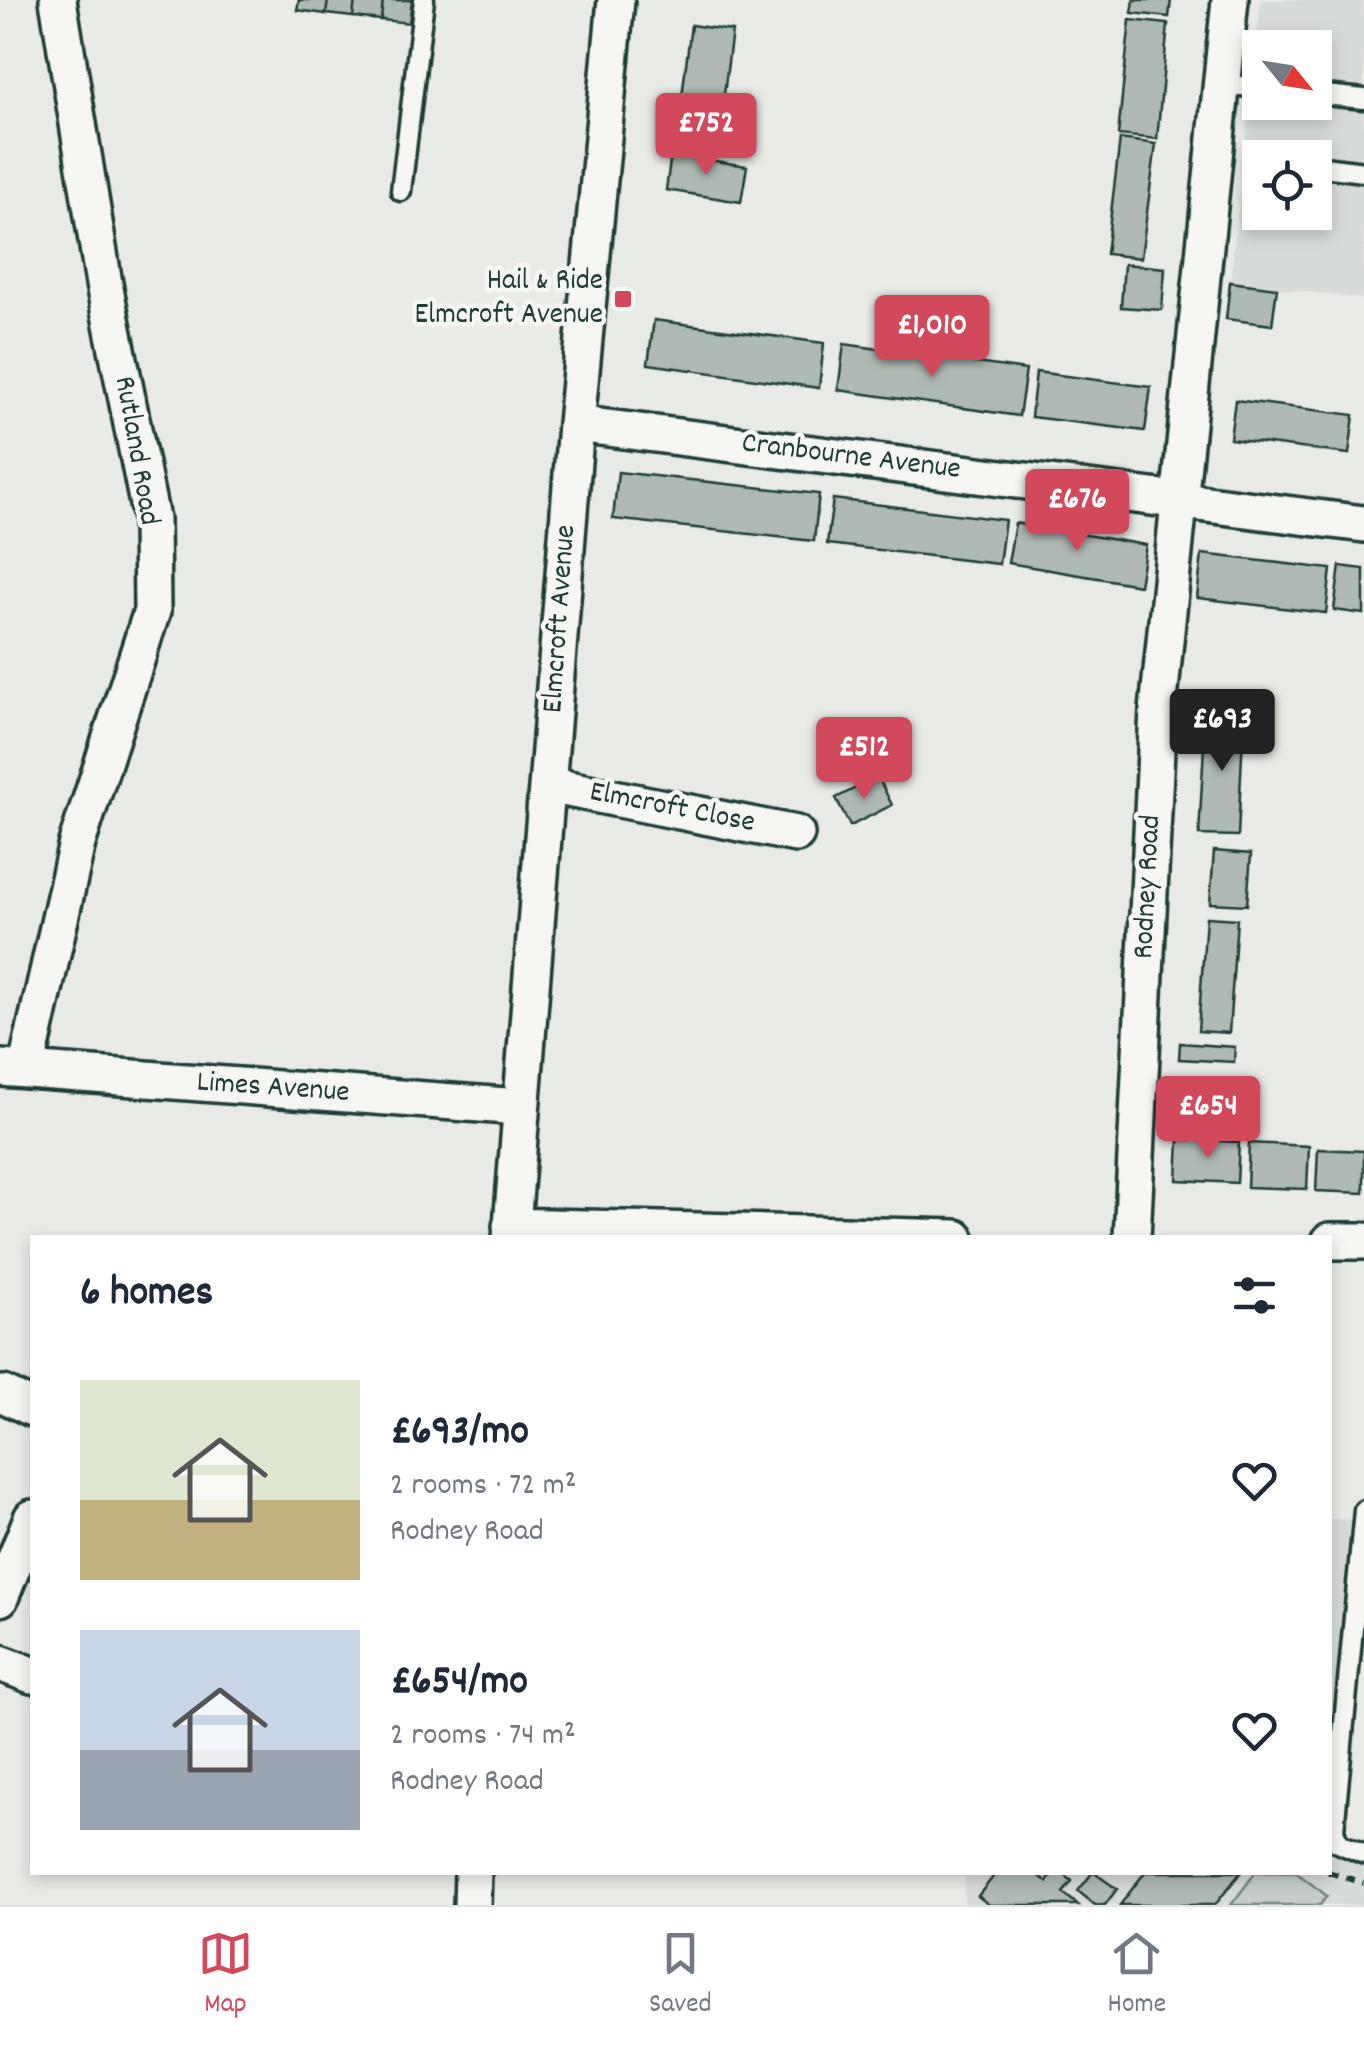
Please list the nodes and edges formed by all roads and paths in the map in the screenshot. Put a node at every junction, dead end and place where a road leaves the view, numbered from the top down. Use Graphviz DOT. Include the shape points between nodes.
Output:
graph roads {
  1 [pos="58,0"];
  2 [pos="424,0"];
  3 [pos="616,0"];
  4 [pos="1230,0"];
  5 [pos="1222,84"];
  6 [pos="1242,86"];
  7 [pos="1332,96"];
  8 [pos="1364,99"];
  9 [pos="1332,168"];
  10 [pos="1364,172"];
  11 [pos="401,191"];
  12 [pos="576,424"];
  13 [pos="1178,498"];
  14 [pos="1364,524"];
  15 [pos="548,785"];
  16 [pos="796,834"];
  17 [pos="13,1069"];
  18 [pos="521,1108"];
  19 [pos="511,1232"];
  20 [pos="734,1235"];
  21 [pos="1132,1235"];
  22 [pos="1332,1241"];
  23 [pos="1364,1241"];
  24 [pos="1364,1510"];
  25 [pos="30,1523"];
  26 [pos="0,1598"];
  27 [pos="0,1663"];
  28 [pos="30,1673"];
  29 [pos="1364,1854"];
  30 [pos="1332,1873"];
  31 [pos="474,1875"];
  32 [pos="1364,1883"];
  33 [pos="472,1905"];
  1 -- 17 [label="street, Rutland Road" via="151,519 152,611"];
  2 -- 11 [label="lane"];
  3 -- 12 [label="street, Elmcroft Avenue"];
  4 -- 5 [label="street, Rodney Road"];
  5 -- 6 [label="lane"];
  5 -- 13 [label="street, Rodney Road"];
  7 -- 8 [label="lane"];
  9 -- 10 [label="lane"];
  12 -- 13 [label="street, Cranbourne Avenue"];
  12 -- 15 [label="street, Elmcroft Avenue"];
  13 -- 14 [label="street, Cranbourne Avenue"];
  13 -- 21 [label="street, Rodney Road" via="1158,710"];
  15 -- 16 [label="street, Elmcroft Close"];
  15 -- 18 [label="street, Elmcroft Avenue"];
  17 -- 18 [label="street, Limes Avenue"];
  18 -- 19 [label="street, Elmcroft Avenue"];
  19 -- 20 [label="street"];
  22 -- 23 [label="street"];
  24 -- 29 [label="lane" via="1334,1830 1338,1843"];
  25 -- 26 [label="street"];
  27 -- 28 [label="street"];
  30 -- 32 [label="path"];
  31 -- 33 [label="street"];
}
